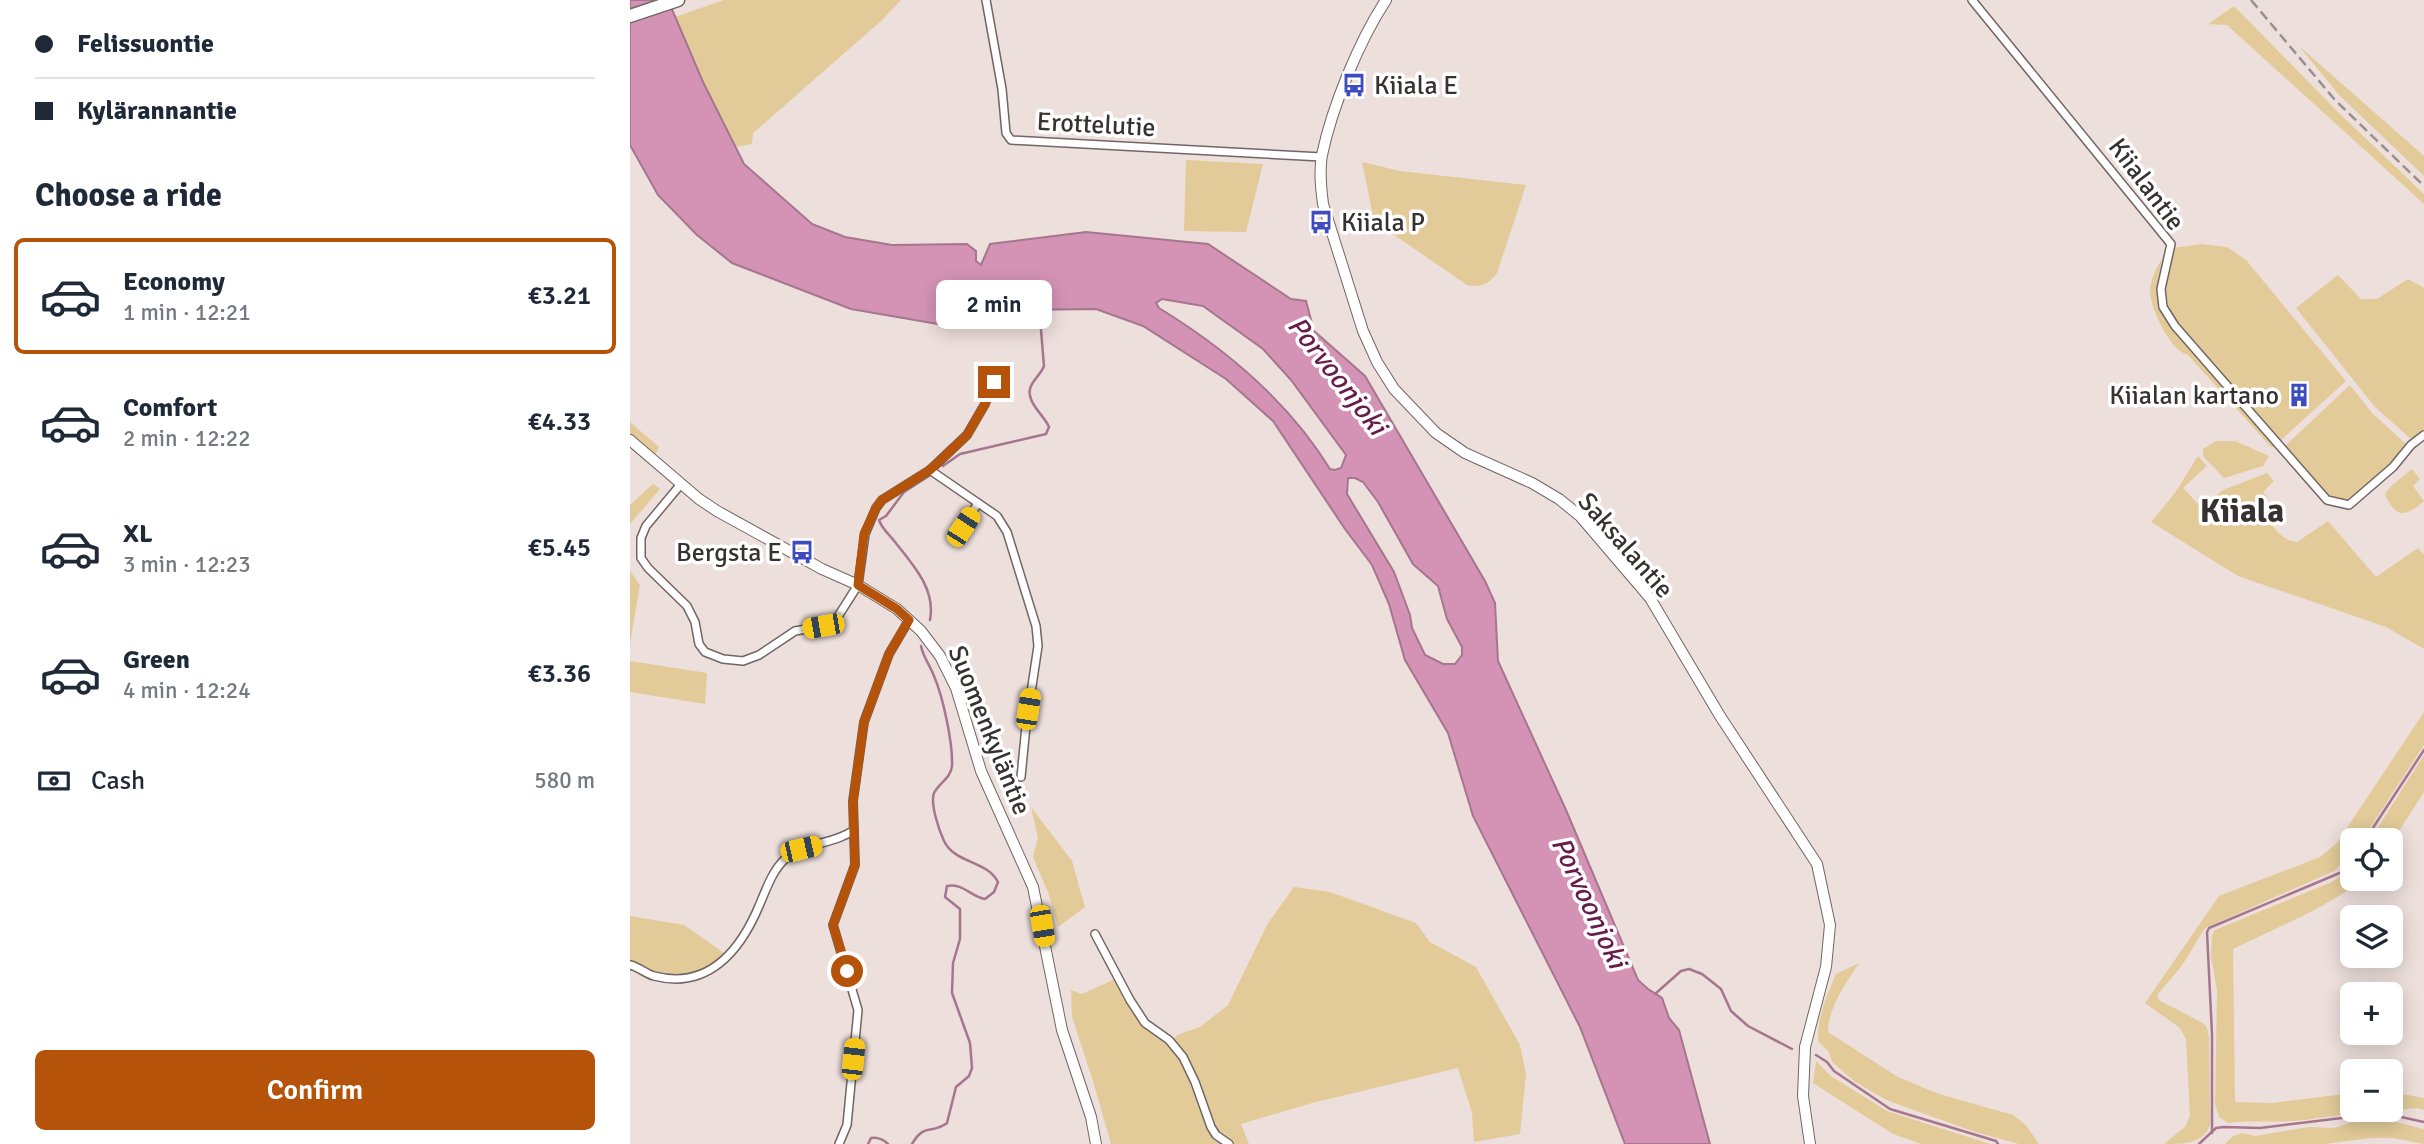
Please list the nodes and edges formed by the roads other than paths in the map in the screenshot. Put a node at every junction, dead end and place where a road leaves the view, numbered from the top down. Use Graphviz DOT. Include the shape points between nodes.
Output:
graph roads {
  1 [pos="678,0"];
  2 [pos="986,0"];
  3 [pos="1386,0"];
  4 [pos="1972,0"];
  5 [pos="630,16"];
  6 [pos="1322,156"];
  7 [pos="998,368"];
  8 [pos="2424,435"];
  9 [pos="630,440"];
  10 [pos="930,470"];
  11 [pos="681,484"];
  12 [pos="978,503"];
  13 [pos="965,535"];
  14 [pos="858,585"];
  15 [pos="909,620"];
  16 [pos="1021,776"];
  17 [pos="854,830"];
  18 [pos="1095,934"];
  19 [pos="630,965"];
  20 [pos="839,1144"];
  21 [pos="1096,1144"];
  22 [pos="1229,1144"];
  23 [pos="1810,1144"];
  1 -- 5 [label="highway"];
  2 -- 6 [label="street, Erottelutie" via="1006,133 1011,140"];
  3 -- 6 [label="street, Saksalantie" via="1340,94"];
  4 -- 8 [label="street, Kiialantie" via="2171,244 2161,289 2163,307 2175,326 2327,500 2349,505"];
  6 -- 23 [label="street, Saksalantie" via="1323,204 1359,318 1394,389 1436,433 1465,453 1532,483 1580,516 1650,598 1816,864 1830,925 1826,967 1805,1047 1803,1096"];
  7 -- 10 [label="street" via="967,435"];
  9 -- 11 [label="street, Suomenkyläntie"];
  10 -- 12 [label="street"];
  10 -- 14 [label="street" via="876,508 864,534"];
  11 -- 14 [label="street, Suomenkyläntie" via="717,511"];
  11 -- 14 [label="street" via="646,526 641,558 687,607 705,652 743,661 759,655 795,631 823,626 837,618"];
  12 -- 13 [label="street" via="963,527"];
  12 -- 16 [label="street" via="997,516 1007,531 1038,639"];
  14 -- 15 [label="street, Suomenkyläntie"];
  15 -- 17 [label="street" via="889,654 864,722 853,802"];
  15 -- 21 [label="street, Suomenkyläntie" via="949,671 981,772 1033,887 1062,1030"];
  17 -- 19 [label="street" via="784,860 738,946 708,973 686,980 653,976"];
  17 -- 20 [label="street" via="855,865 833,925 858,1010 848,1125"];
  18 -- 22 [label="street" via="1145,1023 1170,1040 1183,1057 1214,1132"];
}
